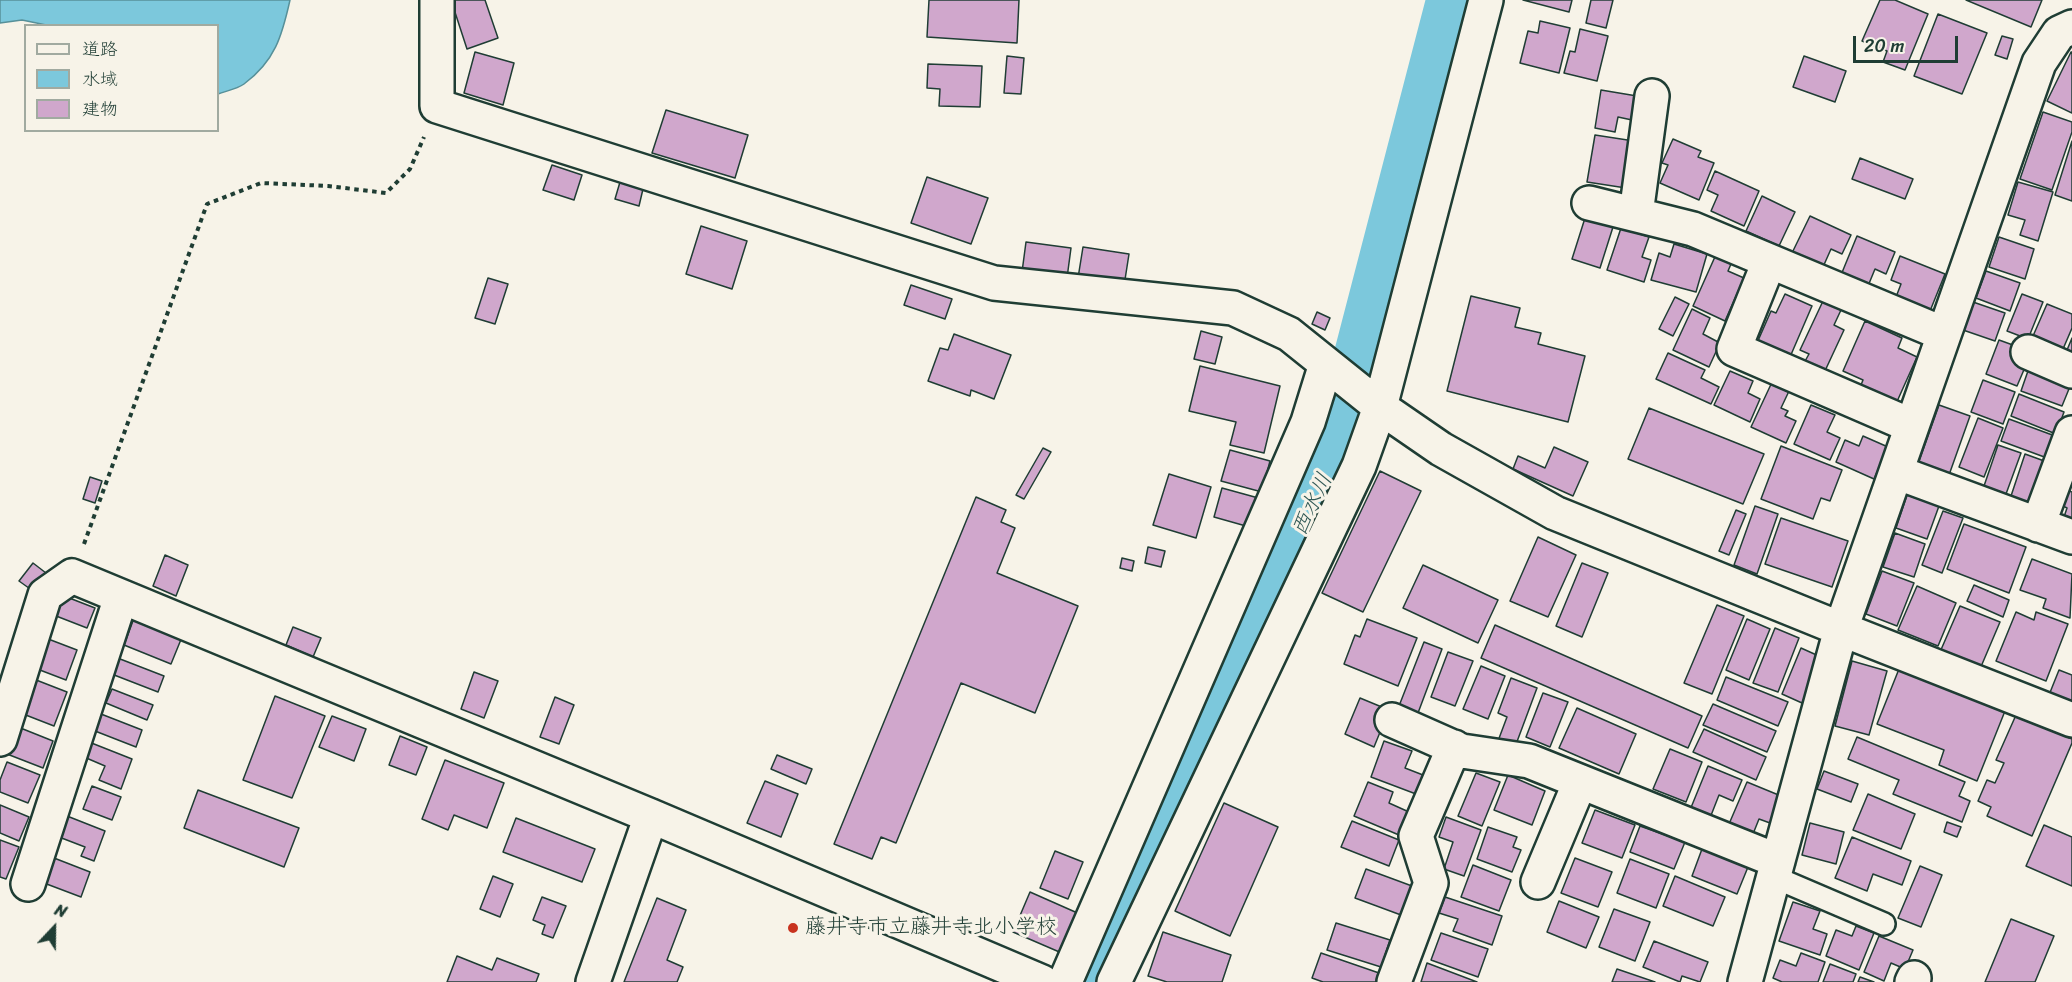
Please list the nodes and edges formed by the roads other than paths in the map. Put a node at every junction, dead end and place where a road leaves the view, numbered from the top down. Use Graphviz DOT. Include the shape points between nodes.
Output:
graph roads {
  1 [pos="437,0"];
  2 [pos="1486,0"];
  3 [pos="2072,27"];
  4 [pos="1652,96"];
  5 [pos="1589,202"];
  6 [pos="1636,214"];
  7 [pos="1769,261"];
  8 [pos="1944,334"];
  9 [pos="2028,352"];
  10 [pos="1326,364"];
  11 [pos="2072,371"];
  12 [pos="1380,407"];
  13 [pos="1912,426"];
  14 [pos="2072,433"];
  15 [pos="1896,472"];
  16 [pos="2038,525"];
  17 [pos="2072,537"];
  18 [pos="121,597"];
  19 [pos="1841,629"];
  20 [pos="1392,720"];
  21 [pos="2072,720"];
  22 [pos="0,739"];
  23 [pos="1454,747"];
  24 [pos="1580,782"];
  25 [pos="651,816"];
  26 [pos="1776,868"];
  27 [pos="1538,882"];
  28 [pos="28,884"];
  29 [pos="1884,924"];
  30 [pos="593,982"];
  31 [pos="1042,982"];
  32 [pos="1065,982"];
  33 [pos="1114,982"];
  34 [pos="1394,982"];
  35 [pos="1745,982"];
  1 -- 10 [label="street" via="437,106 994,283 1233,308 1289,334"];
  2 -- 12 [label="street"];
  3 -- 8 [label="street" via="2059,33 2039,63"];
  4 -- 6 [label="street"];
  5 -- 6 [label="street"];
  6 -- 7 [label="street" via="1693,229"];
  7 -- 8 [label="street"];
  7 -- 13 [label="street" via="1734,350"];
  8 -- 13 [label="street"];
  9 -- 11 [label="street"];
  10 -- 12 [label="street"];
  10 -- 32 [label="street" via="1308,422"];
  12 -- 19 [label="street" via="1441,449 1555,513"];
  12 -- 33 [label="street" via="1359,466"];
  13 -- 15 [label="street"];
  14 -- 16 [label="street"];
  15 -- 16 [label="street"];
  15 -- 19 [label="street"];
  16 -- 17 [label="street"];
  18 -- 22 [label="street" via="72,576 45,595"];
  18 -- 25 [label="street"];
  18 -- 28 [label="street"];
  19 -- 21 [label="street"];
  19 -- 26 [label="street"];
  20 -- 23 [label="street"];
  23 -- 24 [label="street" via="1529,761"];
  23 -- 34 [label="street" via="1416,836 1431,883"];
  24 -- 26 [label="street"];
  24 -- 27 [label="street"];
  25 -- 30 [label="street"];
  25 -- 31 [label="street"];
  26 -- 29 [label="lane"];
  26 -- 35 [label="street"];
}
